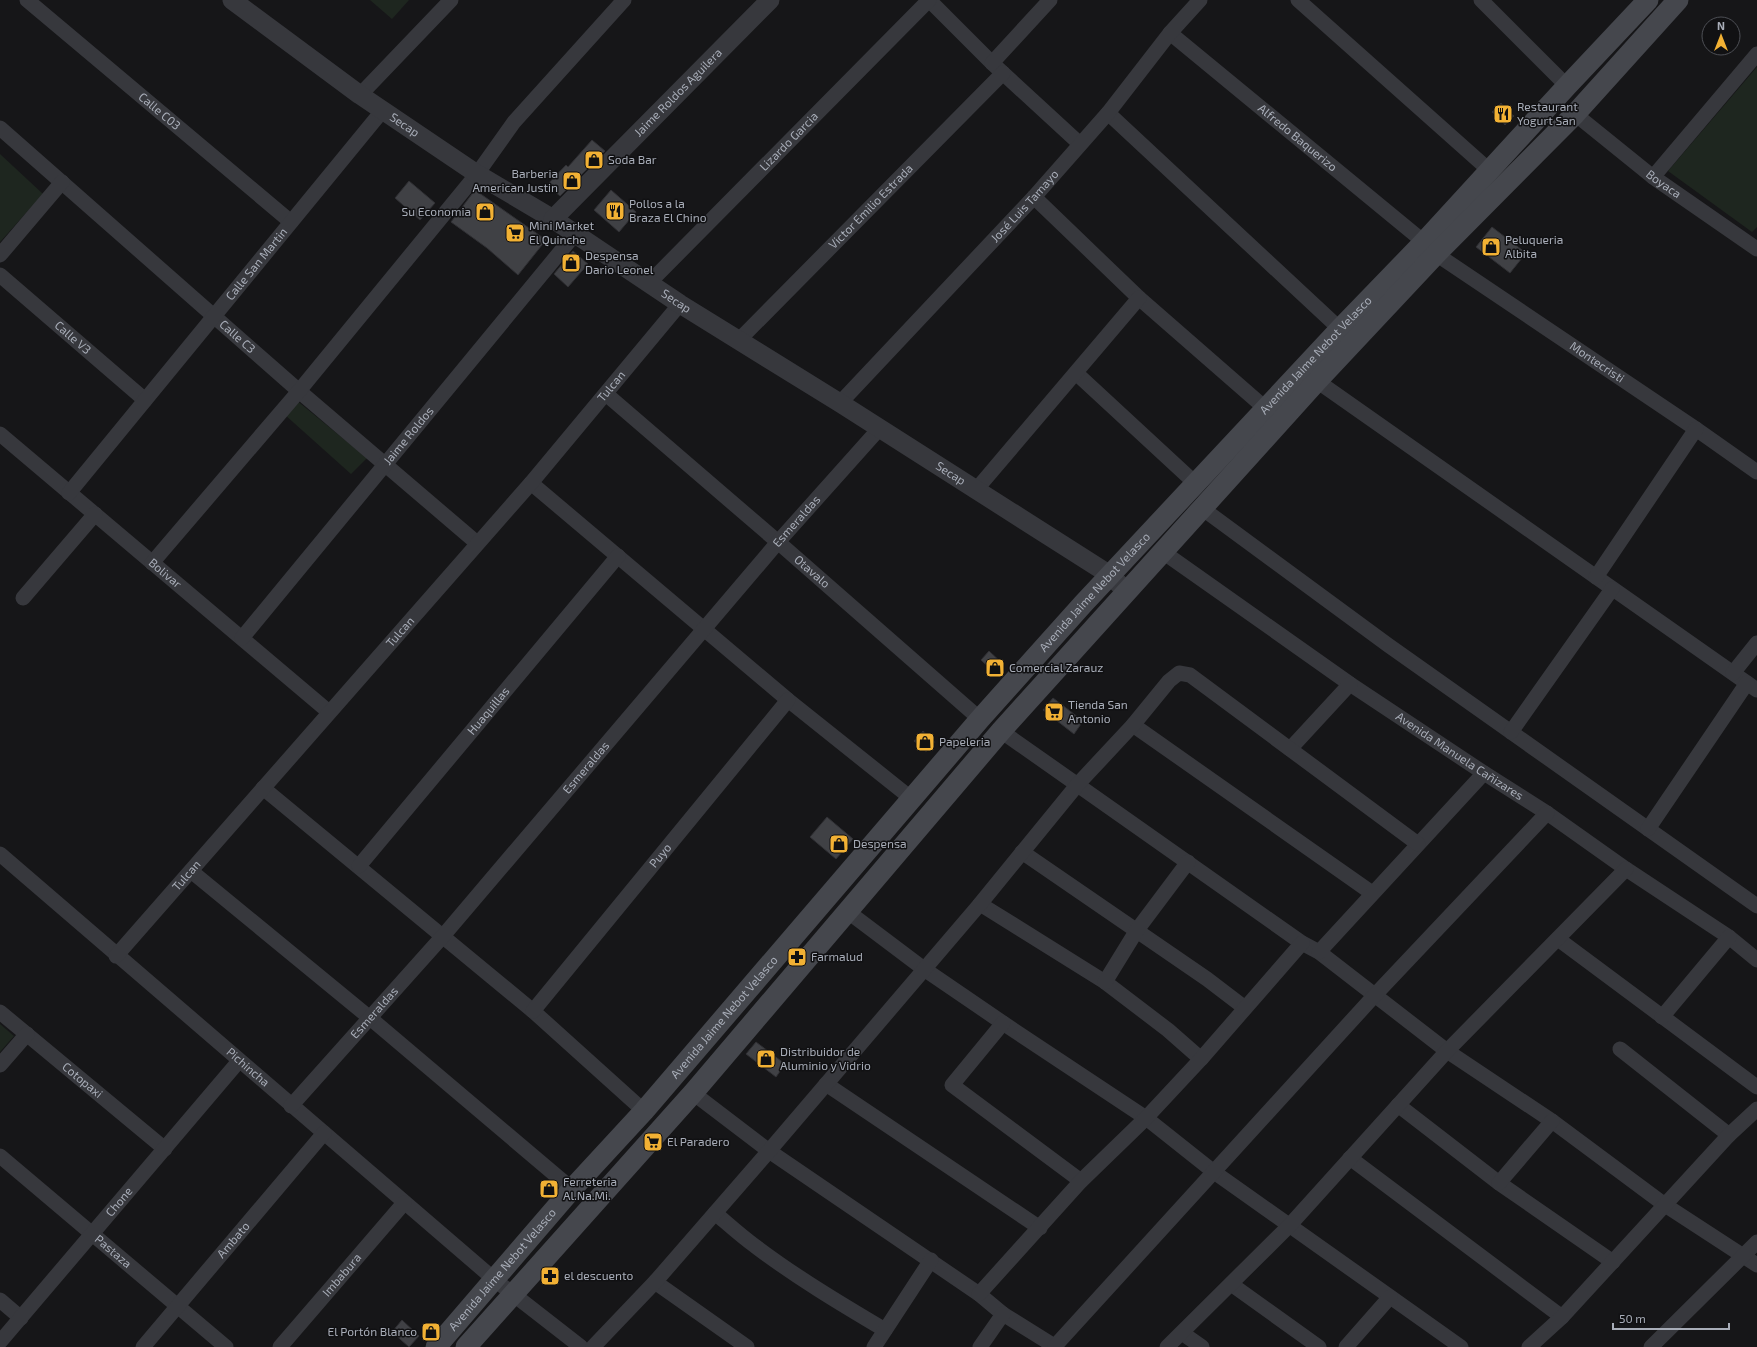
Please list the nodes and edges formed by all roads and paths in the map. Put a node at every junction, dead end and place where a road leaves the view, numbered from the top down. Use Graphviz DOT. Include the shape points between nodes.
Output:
graph roads {
  1 [pos="27,0"];
  2 [pos="232,0"];
  3 [pos="451,0"];
  4 [pos="624,0"];
  5 [pos="770,0"];
  6 [pos="929,0"];
  7 [pos="1050,0"];
  8 [pos="1200,0"];
  9 [pos="1298,0"];
  10 [pos="1648,0"];
  11 [pos="1678,0"];
  12 [pos="1491,3"];
  13 [pos="1170,33"];
  14 [pos="1757,54"];
  15 [pos="998,68"];
  16 [pos="1567,86"];
  17 [pos="360,95"];
  18 [pos="383,110"];
  19 [pos="1108,113"];
  20 [pos="1575,114"];
  21 [pos="0,128"];
  22 [pos="1080,144"];
  23 [pos="1489,170"];
  24 [pos="477,174"];
  25 [pos="1653,177"];
  26 [pos="62,182"];
  27 [pos="1034,197"];
  28 [pos="554,219"];
  29 [pos="291,222"];
  30 [pos="575,234"];
  31 [pos="1755,245"];
  32 [pos="1430,248"];
  33 [pos="0,255"];
  34 [pos="0,275"];
  35 [pos="649,283"];
  36 [pos="1139,298"];
  37 [pos="680,304"];
  38 [pos="214,316"];
  39 [pos="1340,329"];
  40 [pos="738,341"];
  41 [pos="1076,373"];
  42 [pos="1317,381"];
  43 [pos="299,391"];
  44 [pos="606,394"];
  45 [pos="145,400"];
  46 [pos="840,403"];
  47 [pos="1265,408"];
  48 [pos="878,428"];
  49 [pos="1696,429"];
  50 [pos="0,434"];
  51 [pos="386,463"];
  52 [pos="1757,472"];
  53 [pos="531,483"];
  54 [pos="1195,483"];
  55 [pos="975,490"];
  56 [pos="69,493"];
  57 [pos="1202,509"];
  58 [pos="1170,511"];
  59 [pos="95,514"];
  60 [pos="1188,525"];
  61 [pos="778,542"];
  62 [pos="477,543"];
  63 [pos="1163,552"];
  64 [pos="618,556"];
  65 [pos="152,562"];
  66 [pos="1110,575"];
  67 [pos="1596,577"];
  68 [pos="1612,589"];
  69 [pos="1127,592"];
  70 [pos="23,598"];
  71 [pos="704,630"];
  72 [pos="242,638"];
  73 [pos="1757,643"];
  74 [pos="1733,673"];
  75 [pos="1350,684"];
  76 [pos="1752,687"];
  77 [pos="788,700"];
  78 [pos="330,712"];
  79 [pos="980,719"];
  80 [pos="1133,725"];
  81 [pos="1002,731"];
  82 [pos="1511,732"];
  83 [pos="1290,749"];
  84 [pos="1484,773"];
  85 [pos="1078,784"];
  86 [pos="264,788"];
  87 [pos="912,799"];
  88 [pos="1547,813"];
  89 [pos="1648,829"];
  90 [pos="1418,844"];
  91 [pos="1022,852"];
  92 [pos="0,854"];
  93 [pos="1188,862"];
  94 [pos="359,866"];
  95 [pos="1626,869"];
  96 [pos="190,871"];
  97 [pos="1372,893"];
  98 [pos="980,904"];
  99 [pos="1757,906"];
  100 [pos="847,911"];
  101 [pos="1136,930"];
  102 [pos="443,936"];
  103 [pos="1729,937"];
  104 [pos="1558,939"];
  105 [pos="1302,943"];
  106 [pos="1319,952"];
  107 [pos="116,956"];
  108 [pos="1757,960"];
  109 [pos="924,969"];
  110 [pos="1105,982"];
  111 [pos="1374,996"];
  112 [pos="1245,1008"];
  113 [pos="533,1011"];
  114 [pos="0,1012"];
  115 [pos="1662,1017"];
  116 [pos="370,1018"];
  117 [pos="1003,1024"];
  118 [pos="27,1034"];
  119 [pos="1620,1049"];
  120 [pos="1447,1051"];
  121 [pos="1201,1059"];
  122 [pos="239,1061"];
  123 [pos="0,1065"];
  124 [pos="826,1084"];
  125 [pos="1757,1087"];
  126 [pos="693,1093"];
  127 [pos="1398,1105"];
  128 [pos="291,1106"];
  129 [pos="1757,1109"];
  130 [pos="644,1111"];
  131 [pos="1146,1118"];
  132 [pos="1552,1121"];
  133 [pos="324,1133"];
  134 [pos="1729,1135"];
  135 [pos="165,1149"];
  136 [pos="770,1151"];
  137 [pos="0,1156"];
  138 [pos="1350,1158"];
  139 [pos="1214,1172"];
  140 [pos="1081,1181"];
  141 [pos="1499,1183"];
  142 [pos="572,1189"];
  143 [pos="404,1203"];
  144 [pos="1665,1205"];
  145 [pos="715,1213"];
  146 [pos="1289,1226"];
  147 [pos="1040,1228"];
  148 [pos="93,1233"];
  149 [pos="1757,1242"];
  150 [pos="1744,1255"];
  151 [pos="931,1260"];
  152 [pos="1613,1262"];
  153 [pos="1757,1265"];
  154 [pos="495,1280"];
  155 [pos="654,1282"];
  156 [pos="1231,1284"];
  157 [pos="979,1294"];
  158 [pos="514,1295"];
  159 [pos="1390,1297"];
  160 [pos="0,1300"];
  161 [pos="178,1306"];
  162 [pos="1003,1314"];
  163 [pos="1562,1317"];
  164 [pos="21,1318"];
  165 [pos="886,1330"];
  166 [pos="1182,1332"];
  167 [pos="0,1342"];
  168 [pos="143,1347"];
  169 [pos="226,1347"];
  170 [pos="280,1347"];
  171 [pos="436,1347"];
  172 [pos="466,1347"];
  173 [pos="581,1347"];
  174 [pos="593,1347"];
  175 [pos="747,1347"];
  176 [pos="874,1347"];
  177 [pos="980,1347"];
  178 [pos="1056,1347"];
  179 [pos="1167,1347"];
  180 [pos="1202,1347"];
  181 [pos="1319,1347"];
  182 [pos="1346,1347"];
  183 [pos="1461,1347"];
  184 [pos="1529,1347"];
  185 [pos="1651,1347"];
  1 -- 29 [label="street, Calle C03"];
  2 -- 17 [label="street, Secap"];
  3 -- 17 [label="street"];
  4 -- 24 [label="street" via="514,122"];
  5 -- 28 [label="street, Jaime Roldos Aguilera"];
  6 -- 15 [label="street"];
  6 -- 35 [label="street, Lizardo Garcia"];
  7 -- 15 [label="street, Victor Emilio Estrada"];
  8 -- 13 [label="street, José Luis Tamayo"];
  9 -- 23 [label="street"];
  10 -- 16 [label="main road, Avenida Jaime Nebot Velasco"];
  11 -- 20 [label="main road, Avenida Jaime Nebot Velasco"];
  12 -- 16 [label="street"];
  13 -- 19 [label="street, José Luis Tamayo"];
  13 -- 32 [label="street, Alfredo Baquerizo"];
  14 -- 25 [label="street"];
  15 -- 22 [label="street"];
  15 -- 40 [label="street, Victor Emilio Estrada"];
  16 -- 23 [label="main road, Avenida Jaime Nebot Velasco"];
  17 -- 18 [label="street, Secap"];
  18 -- 24 [label="street, Secap"];
  18 -- 29 [label="street, Calle San Martin"];
  19 -- 22 [label="street, José Luis Tamayo"];
  19 -- 39 [label="street"];
  20 -- 25 [label="street, Boyaca"];
  20 -- 32 [label="main road, Avenida Jaime Nebot Velasco"];
  21 -- 26 [label="street, Calle C3"];
  22 -- 27 [label="street, José Luis Tamayo"];
  23 -- 32 [label="main road, Avenida Jaime Nebot Velasco"];
  24 -- 28 [label="street, Secap"];
  24 -- 43 [label="street"];
  25 -- 31 [label="street, Boyaca"];
  26 -- 33 [label="street"];
  26 -- 38 [label="street, Calle C3"];
  27 -- 36 [label="street"];
  27 -- 46 [label="street, José Luis Tamayo"];
  28 -- 30 [label="street, Secap"];
  29 -- 38 [label="street, Calle San Martin"];
  30 -- 35 [label="street, Secap"];
  30 -- 51 [label="street, Jaime Roldos"];
  32 -- 39 [label="main road, Avenida Jaime Nebot Velasco"];
  32 -- 42 [label="main road, Avenida Jaime Nebot Velasco"];
  32 -- 49 [label="street, Montecristi"];
  34 -- 45 [label="street, Calle V3"];
  35 -- 37 [label="street, Secap"];
  36 -- 41 [label="street"];
  36 -- 47 [label="street"];
  37 -- 40 [label="street, Secap"];
  37 -- 44 [label="street, Tulcan"];
  38 -- 43 [label="street, Calle C3"];
  38 -- 45 [label="street, Calle San Martin"];
  39 -- 47 [label="main road, Avenida Jaime Nebot Velasco"];
  40 -- 46 [label="street, Secap"];
  41 -- 54 [label="street"];
  41 -- 55 [label="street"];
  42 -- 57 [label="main road, Avenida Jaime Nebot Velasco"];
  42 -- 67 [label="street"];
  43 -- 51 [label="street, Calle C3"];
  43 -- 65 [label="street"];
  44 -- 53 [label="street, Tulcan"];
  44 -- 61 [label="street, Otavalo"];
  45 -- 56 [label="street, Calle San Martin"];
  46 -- 48 [label="street, Secap"];
  47 -- 54 [label="main road, Avenida Jaime Nebot Velasco"];
  48 -- 55 [label="street, Secap"];
  48 -- 61 [label="street, Esmeraldas"];
  49 -- 52 [label="street, Montecristi"];
  49 -- 67 [label="street"];
  50 -- 56 [label="street, Bolivar"];
  51 -- 62 [label="street, Calle C3"];
  51 -- 72 [label="street, Jaime Roldos"];
  53 -- 62 [label="street, Tulcan"];
  53 -- 64 [label="street"];
  54 -- 58 [label="main road, Avenida Jaime Nebot Velasco"];
  55 -- 66 [label="street, Secap"];
  56 -- 59 [label="street, Bolivar"];
  57 -- 60 [label="main road, Avenida Jaime Nebot Velasco"];
  57 -- 82 [label="street"];
  58 -- 60 [label="main road"];
  58 -- 66 [label="main road, Avenida Jaime Nebot Velasco"];
  59 -- 65 [label="street, Bolivar"];
  59 -- 70 [label="street"];
  60 -- 63 [label="main road, Avenida Jaime Nebot Velasco"];
  61 -- 71 [label="street, Esmeraldas"];
  61 -- 79 [label="street, Otavalo"];
  62 -- 78 [label="street, Tulcan"];
  63 -- 69 [label="main road, Avenida Jaime Nebot Velasco"];
  63 -- 75 [label="street, Avenida Manuela Cañizares"];
  64 -- 71 [label="street"];
  64 -- 94 [label="street, Huaquillas"];
  65 -- 72 [label="street, Bolivar"];
  66 -- 69 [label="street, Secap"];
  66 -- 79 [label="main road, Avenida Jaime Nebot Velasco"];
  67 -- 68 [label="street"];
  68 -- 74 [label="street"];
  68 -- 82 [label="street"];
  69 -- 81 [label="main road, Avenida Jaime Nebot Velasco"];
  71 -- 77 [label="street"];
  71 -- 102 [label="street, Esmeraldas"];
  72 -- 78 [label="street, Bolivar"];
  73 -- 74 [label="street"];
  74 -- 76 [label="street"];
  75 -- 83 [label="street"];
  75 -- 84 [label="street, Avenida Manuela Cañizares"];
  76 -- 89 [label="street"];
  77 -- 87 [label="street"];
  77 -- 113 [label="street, Puyo"];
  78 -- 86 [label="street, Tulcan"];
  79 -- 87 [label="main road, Avenida Jaime Nebot Velasco"];
  80 -- 83 [label="street" via="1169,681 1179,673 1190,675"];
  80 -- 85 [label="street"];
  80 -- 97 [label="street"];
  81 -- 85 [label="street"];
  81 -- 100 [label="main road, Avenida Jaime Nebot Velasco"];
  82 -- 89 [label="street"];
  83 -- 90 [label="street"];
  84 -- 88 [label="street, Avenida Manuela Cañizares"];
  84 -- 90 [label="street"];
  85 -- 91 [label="street"];
  85 -- 93 [label="street"];
  86 -- 94 [label="street"];
  86 -- 96 [label="street, Tulcan"];
  87 -- 130 [label="main road, Avenida Jaime Nebot Velasco"];
  88 -- 95 [label="street, Avenida Manuela Cañizares"];
  88 -- 111 [label="street"];
  89 -- 99 [label="street"];
  90 -- 97 [label="street"];
  91 -- 98 [label="street"];
  91 -- 101 [label="street"];
  92 -- 107 [label="street, Pichincha"];
  93 -- 101 [label="street"];
  93 -- 105 [label="street"];
  94 -- 102 [label="street"];
  95 -- 103 [label="street, Avenida Manuela Cañizares"];
  95 -- 104 [label="street"];
  96 -- 107 [label="street, Tulcan"];
  96 -- 116 [label="street"];
  97 -- 106 [label="street"];
  98 -- 109 [label="street"];
  98 -- 110 [label="street"];
  100 -- 109 [label="street"];
  100 -- 126 [label="main road, Avenida Jaime Nebot Velasco"];
  101 -- 110 [label="street"];
  101 -- 112 [label="street"];
  102 -- 113 [label="street"];
  102 -- 116 [label="street, Esmeraldas"];
  103 -- 108 [label="street, Avenida Manuela Cañizares"];
  103 -- 115 [label="street"];
  104 -- 115 [label="street"];
  104 -- 120 [label="street"];
  105 -- 106 [label="street"];
  105 -- 112 [label="street"];
  106 -- 111 [label="street"];
  107 -- 122 [label="street, Pichincha"];
  109 -- 117 [label="street"];
  109 -- 124 [label="street"];
  110 -- 121 [label="street"];
  111 -- 120 [label="street"];
  111 -- 139 [label="street"];
  112 -- 121 [label="street"];
  113 -- 130 [label="street"];
  114 -- 118 [label="street, Cotopaxi"];
  115 -- 125 [label="street"];
  116 -- 128 [label="street, Esmeraldas"];
  116 -- 142 [label="street"];
  117 -- 131 [label="street"];
  117 -- 140 [label="street" via="952,1086"];
  118 -- 123 [label="street"];
  118 -- 135 [label="street, Cotopaxi"];
  119 -- 134 [label="street"];
  120 -- 127 [label="street"];
  120 -- 132 [label="street"];
  121 -- 131 [label="street"];
  122 -- 128 [label="street, Pichincha"];
  122 -- 135 [label="street, Chone"];
  124 -- 136 [label="street"];
  124 -- 147 [label="street"];
  126 -- 136 [label="street"];
  126 -- 158 [label="main road, Avenida Jaime Nebot Velasco"];
  127 -- 138 [label="street"];
  127 -- 141 [label="street"];
  128 -- 133 [label="street, Pichincha"];
  129 -- 134 [label="street"];
  130 -- 142 [label="main road, Avenida Jaime Nebot Velasco"];
  131 -- 139 [label="street"];
  131 -- 140 [label="street"];
  132 -- 141 [label="street"];
  132 -- 144 [label="street"];
  133 -- 143 [label="street, Pichincha"];
  133 -- 161 [label="street, Ambato"];
  134 -- 144 [label="street"];
  135 -- 148 [label="street, Chone"];
  136 -- 145 [label="street"];
  136 -- 151 [label="street"];
  137 -- 148 [label="street, Pastaza"];
  138 -- 146 [label="street"];
  138 -- 163 [label="street"];
  139 -- 146 [label="street"];
  139 -- 178 [label="street"];
  140 -- 147 [label="street"];
  141 -- 152 [label="street"];
  142 -- 154 [label="main road, Avenida Jaime Nebot Velasco"];
  143 -- 154 [label="street, Pichincha"];
  143 -- 170 [label="street, Imbabura"];
  144 -- 150 [label="street"];
  144 -- 152 [label="street"];
  145 -- 155 [label="street"];
  145 -- 165 [label="street" via="755,1246 790,1270"];
  146 -- 156 [label="street"];
  146 -- 159 [label="street"];
  147 -- 157 [label="street"];
  148 -- 161 [label="street, Pastaza"];
  148 -- 164 [label="street, Chone"];
  149 -- 150 [label="street"];
  150 -- 153 [label="street"];
  150 -- 185 [label="street"];
  151 -- 157 [label="street"];
  151 -- 165 [label="street"];
  152 -- 163 [label="street"];
  154 -- 158 [label="street, Pichincha"];
  154 -- 171 [label="main road, Avenida Jaime Nebot Velasco"];
  155 -- 174 [label="street"];
  155 -- 175 [label="street"];
  156 -- 166 [label="street"];
  156 -- 181 [label="street"];
  157 -- 162 [label="street"];
  158 -- 172 [label="main road, Avenida Jaime Nebot Velasco"];
  158 -- 173 [label="street, Pichincha"];
  159 -- 182 [label="street"];
  159 -- 183 [label="street"];
  160 -- 164 [label="street"];
  161 -- 168 [label="street, Ambato"];
  161 -- 169 [label="street, Pastaza"];
  162 -- 177 [label="street"];
  162 -- 178 [label="street"];
  163 -- 184 [label="street"];
  164 -- 167 [label="street, Chone"];
  165 -- 176 [label="street"];
  166 -- 179 [label="street"];
  166 -- 180 [label="street"];
}
